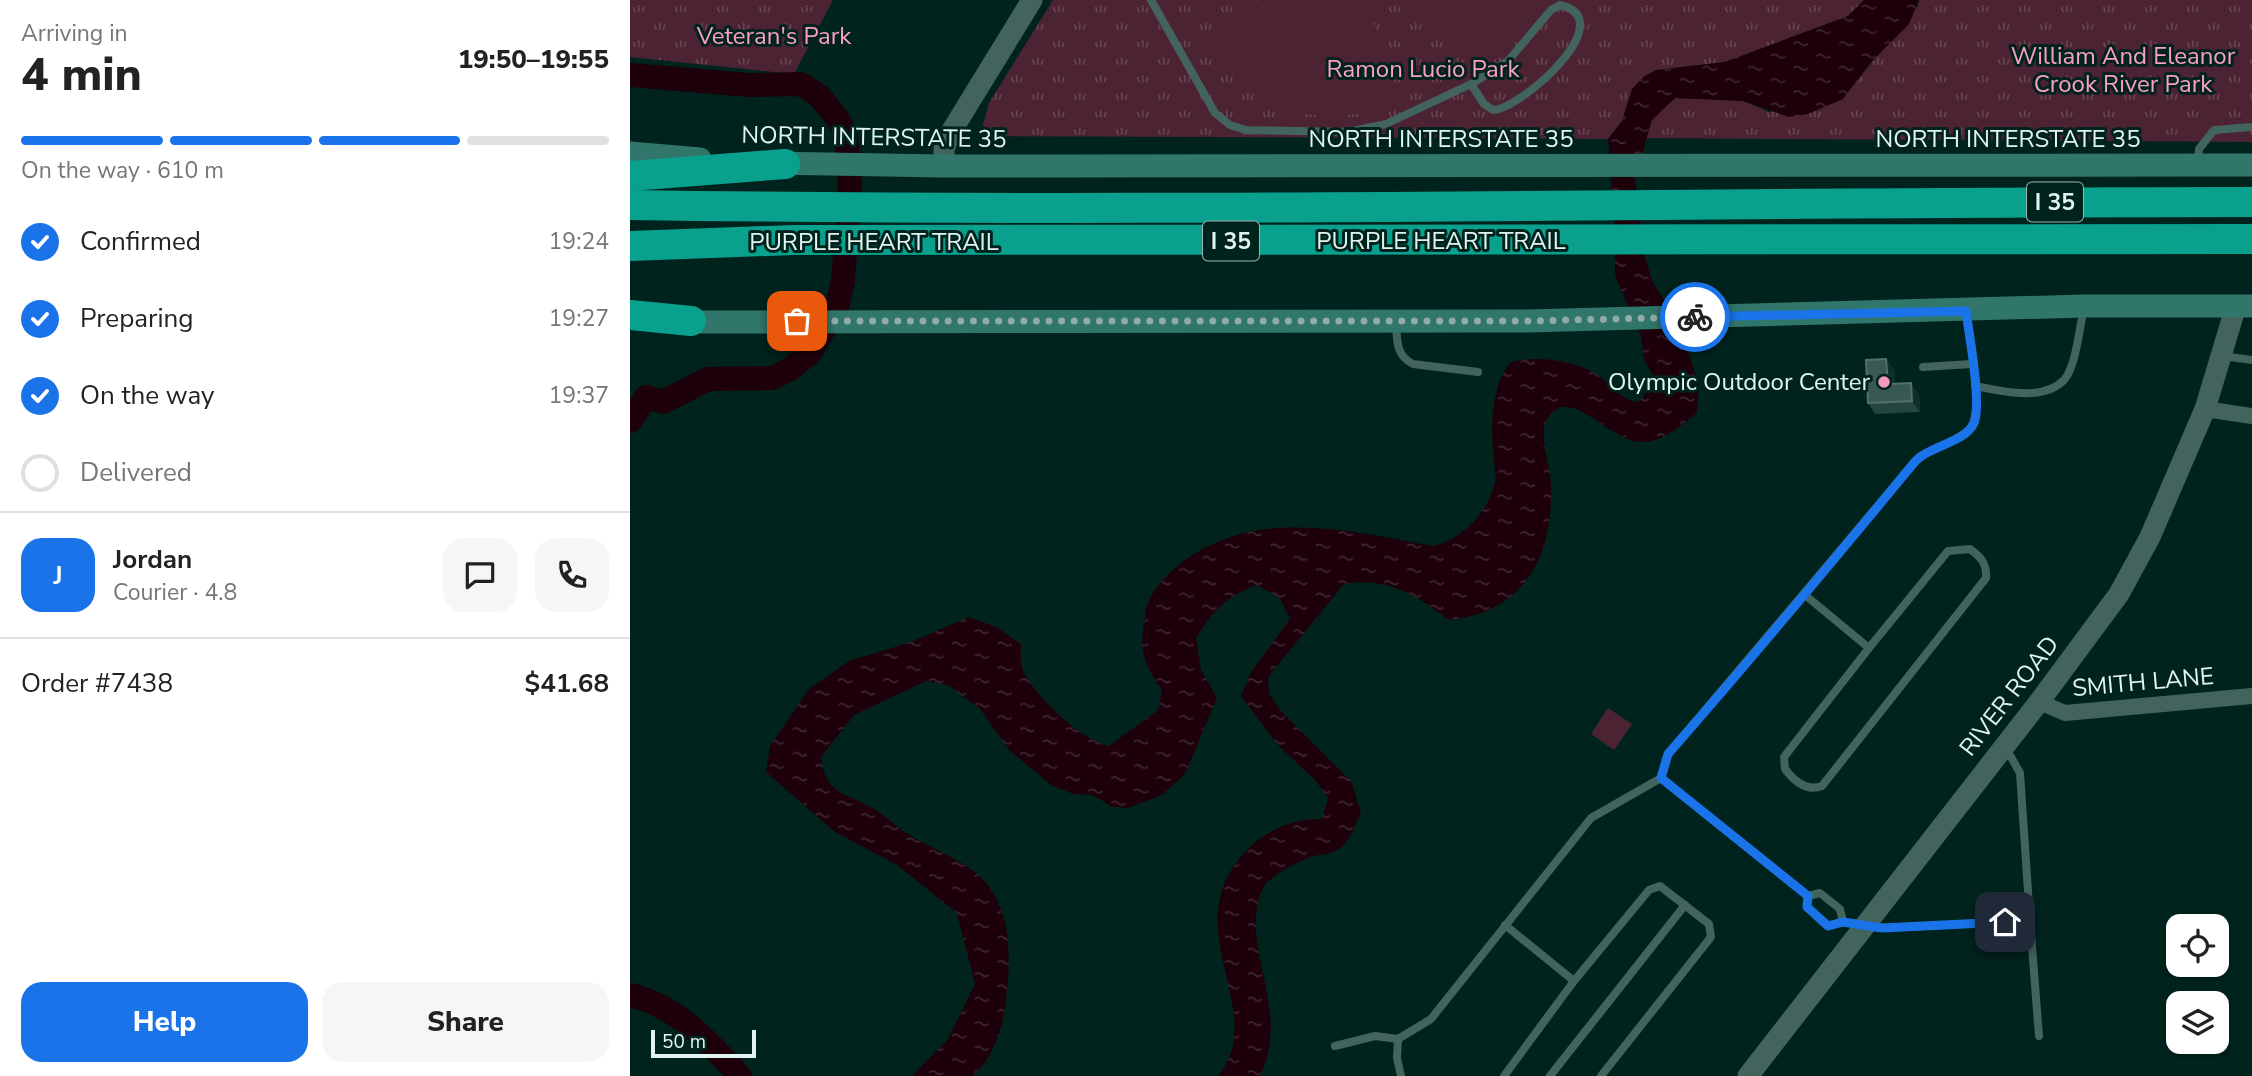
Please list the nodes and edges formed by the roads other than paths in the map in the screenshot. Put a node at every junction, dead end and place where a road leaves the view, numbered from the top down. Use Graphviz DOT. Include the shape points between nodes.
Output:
graph roads {
  1 [pos="1032,0"];
  2 [pos="1152,0"];
  3 [pos="1471,84"];
  4 [pos="2252,127"];
  5 [pos="630,153"];
  6 [pos="788,163"];
  7 [pos="2198,164"];
  8 [pos="2252,165"];
  9 [pos="944,166"];
  10 [pos="630,176"];
  11 [pos="2252,202"];
  12 [pos="630,205"];
  13 [pos="2252,239"];
  14 [pos="630,246"];
  15 [pos="2084,306"];
  16 [pos="2244,306"];
  17 [pos="1966,311"];
  18 [pos="630,315"];
  19 [pos="702,321"];
  20 [pos="1396,321"];
  21 [pos="630,323"];
  22 [pos="2223,356"];
  23 [pos="2252,360"];
  24 [pos="1972,364"];
  25 [pos="1923,367"];
  26 [pos="1478,372"];
  27 [pos="1975,386"];
  28 [pos="2205,409"];
  29 [pos="2252,416"];
  30 [pos="1805,595"];
  31 [pos="1869,648"];
  32 [pos="2252,695"];
  33 [pos="2039,702"];
  34 [pos="2004,746"];
  35 [pos="1661,778"];
  36 [pos="1808,896"];
  37 [pos="1685,905"];
  38 [pos="2030,920"];
  39 [pos="1843,922"];
  40 [pos="1505,925"];
  41 [pos="1865,926"];
  42 [pos="1574,981"];
  43 [pos="2039,1036"];
  44 [pos="1398,1039"];
  45 [pos="1335,1046"];
  46 [pos="1401,1076"];
  47 [pos="1504,1076"];
  48 [pos="1550,1076"];
  49 [pos="1601,1076"];
  50 [pos="1748,1076"];
  1 -- 9 [label="street" via="951,132"];
  2 -- 3 [label="lane" via="1215,113 1246,130 1348,132 1386,124"];
  3 -- 3 [label="lane" via="1508,61 1551,10 1560,5 1578,15 1580,34 1565,56 1508,107 1493,110"];
  4 -- 7 [label="lane" via="2214,130 2199,149"];
  5 -- 6 [label="main road, NORTH INTERSTATE 35"];
  6 -- 9 [label="main road, NORTH INTERSTATE 35"];
  6 -- 10 [label="highway"];
  7 -- 8 [label="main road, NORTH INTERSTATE 35"];
  7 -- 9 [label="main road, NORTH INTERSTATE 35"];
  11 -- 12 [label="highway, PURPLE HEART TRAIL / I 35" via="901,210"];
  13 -- 14 [label="highway, PURPLE HEART TRAIL / I 35" via="794,240"];
  15 -- 16 [label="main road"];
  15 -- 17 [label="main road"];
  15 -- 27 [label="lane" via="2064,380 2053,387 2020,393"];
  16 -- 22 [label="street, RIVER ROAD"];
  17 -- 20 [label="main road"];
  17 -- 24 [label="lane"];
  18 -- 19 [label="highway"];
  19 -- 20 [label="main road"];
  19 -- 21 [label="main road"];
  20 -- 26 [label="lane" via="1404,360"];
  22 -- 23 [label="lane"];
  22 -- 28 [label="street, RIVER ROAD"];
  24 -- 25 [label="lane"];
  24 -- 27 [label="lane"];
  27 -- 30 [label="lane" via="1977,414 1968,431 1919,457"];
  28 -- 29 [label="street"];
  28 -- 33 [label="street, RIVER ROAD" via="2150,537 2119,594"];
  30 -- 31 [label="lane"];
  30 -- 35 [label="lane" via="1668,754"];
  31 -- 31 [label="lane" via="1948,551 1970,549 1982,559 1986,578 1822,786 1805,787 1784,769 1784,757"];
  32 -- 33 [label="street, SMITH LANE" via="2065,713"];
  33 -- 34 [label="street, RIVER ROAD"];
  34 -- 38 [label="lane" via="2020,773"];
  34 -- 41 [label="street, RIVER ROAD"];
  35 -- 36 [label="lane"];
  35 -- 40 [label="lane" via="1591,818"];
  36 -- 39 [label="lane" via="1820,893 1840,909"];
  36 -- 39 [label="lane" via="1807,907 1828,926"];
  37 -- 42 [label="lane" via="1660,886 1649,890"];
  37 -- 48 [label="lane"];
  37 -- 49 [label="lane" via="1709,923 1712,937"];
  38 -- 41 [label="lane"];
  38 -- 43 [label="lane"];
  39 -- 41 [label="lane"];
  40 -- 42 [label="lane"];
  40 -- 44 [label="lane" via="1431,1019"];
  41 -- 50 [label="street, RIVER ROAD"];
  42 -- 47 [label="lane"];
  44 -- 45 [label="lane" via="1375,1035"];
  44 -- 46 [label="lane"];
}
